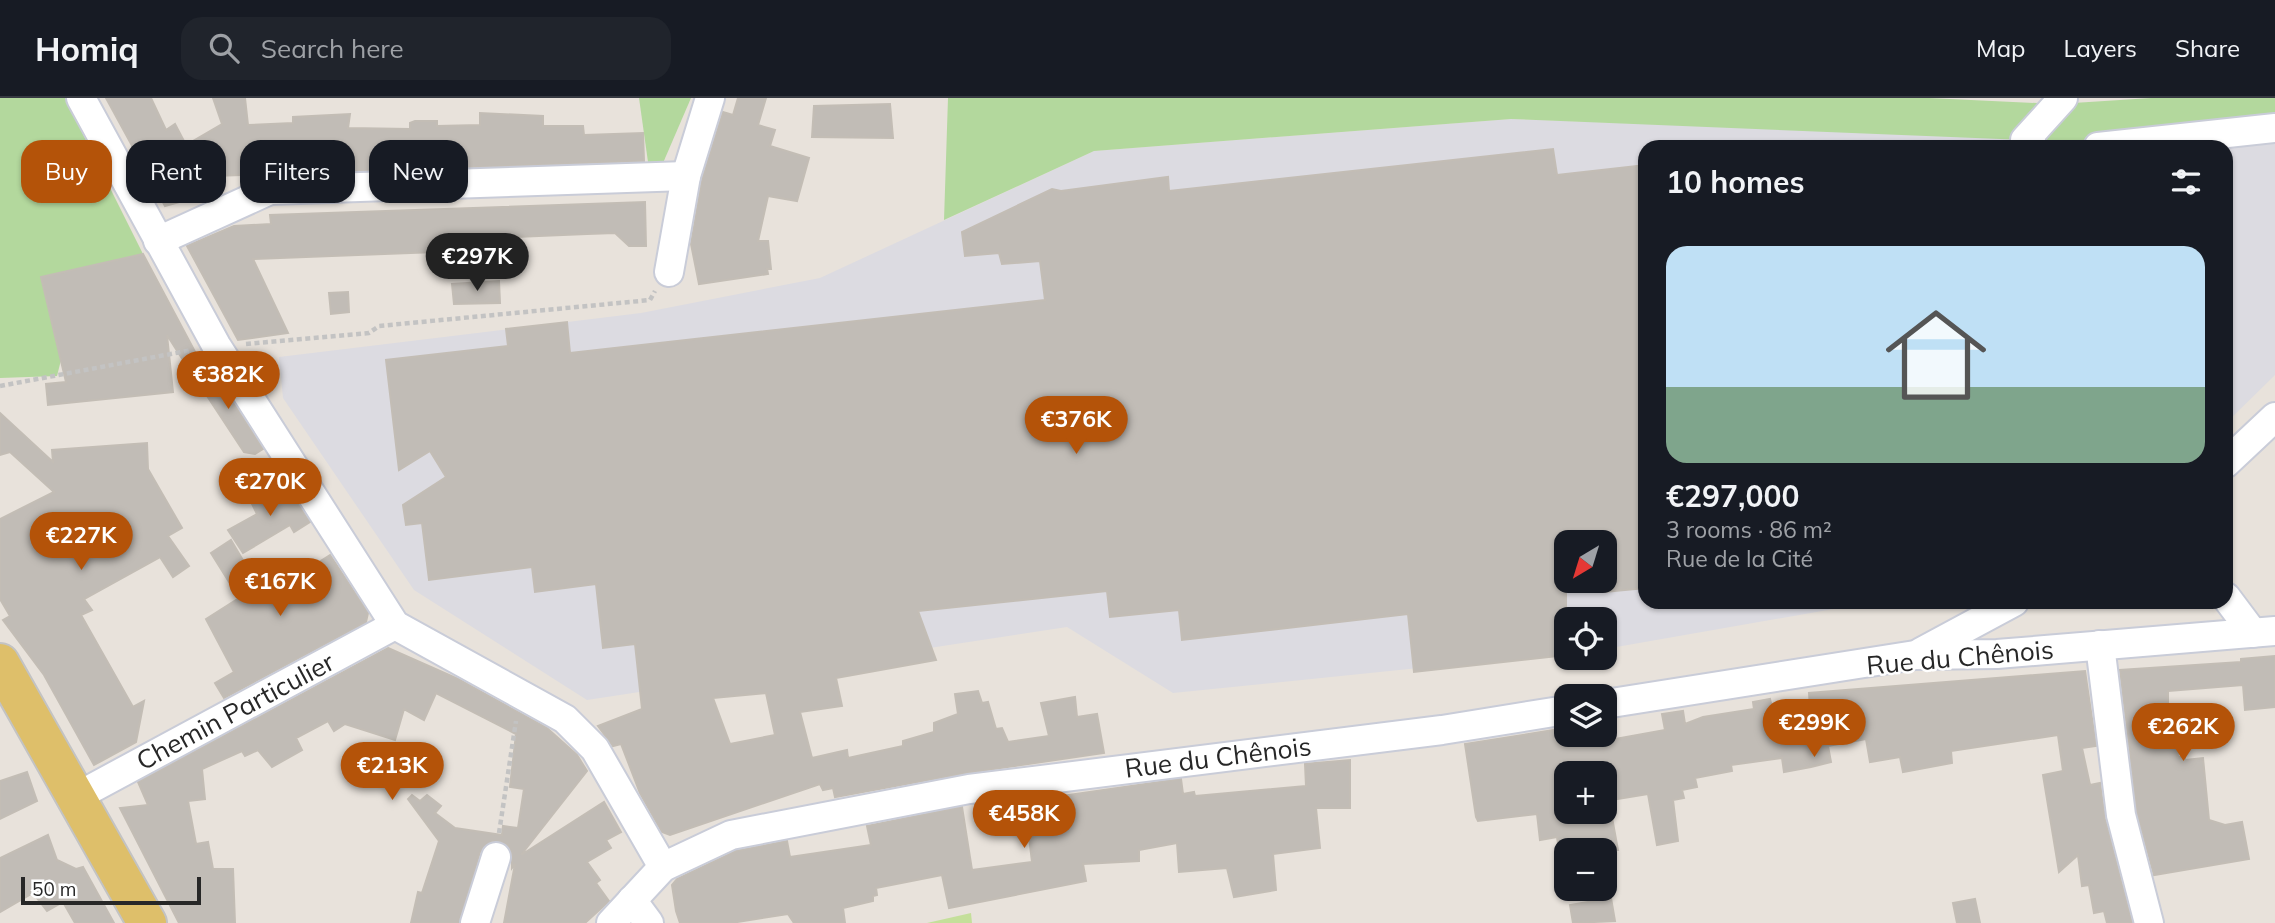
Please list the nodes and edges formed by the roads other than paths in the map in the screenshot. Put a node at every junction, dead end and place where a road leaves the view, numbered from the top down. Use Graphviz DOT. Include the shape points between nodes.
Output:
graph roads {
  1 [pos="81,98"];
  2 [pos="710,98"];
  3 [pos="2063,98"];
  4 [pos="2275,128"];
  5 [pos="2032,140"];
  6 [pos="2163,140"];
  7 [pos="686,176"];
  8 [pos="158,241"];
  9 [pos="669,272"];
  10 [pos="2275,417"];
  11 [pos="2233,456"];
  12 [pos="2233,603"];
  13 [pos="2001,609"];
  14 [pos="395,625"];
  15 [pos="2264,632"];
  16 [pos="2099,645"];
  17 [pos="1915,655"];
  18 [pos="0,663"];
  19 [pos="1617,702"];
  20 [pos="1554,712"];
  21 [pos="76,797"];
  22 [pos="496,857"];
  23 [pos="663,867"];
  24 [pos="632,900"];
  25 [pos="146,923"];
  26 [pos="475,923"];
  27 [pos="611,923"];
  28 [pos="649,923"];
  29 [pos="2149,923"];
  1 -- 8 [label="street"];
  2 -- 7 [label="street"];
  3 -- 5 [label="street"];
  4 -- 6 [label="street"];
  7 -- 8 [label="street" via="270,190"];
  7 -- 9 [label="street"];
  8 -- 14 [label="street" via="216,345"];
  10 -- 11 [label="street"];
  12 -- 15 [label="street"];
  13 -- 17 [label="street"];
  14 -- 21 [label="street, Chemin Particulier"];
  14 -- 23 [label="street" via="565,719 594,749"];
  15 -- 16 [label="street, Rue du Chênois"];
  16 -- 17 [label="street, Rue du Chênois"];
  16 -- 29 [label="street" via="2121,815"];
  17 -- 19 [label="street, Rue du Chênois"];
  18 -- 21 [label="main road"];
  20 -- 23 [label="street, Rue du Chênois" via="969,789 731,835"];
  21 -- 25 [label="main road"];
  22 -- 26 [label="street"];
  23 -- 24 [label="street, Rue du Chênois"];
  24 -- 27 [label="street, Rue du Chênois"];
  24 -- 28 [label="street"];
}
